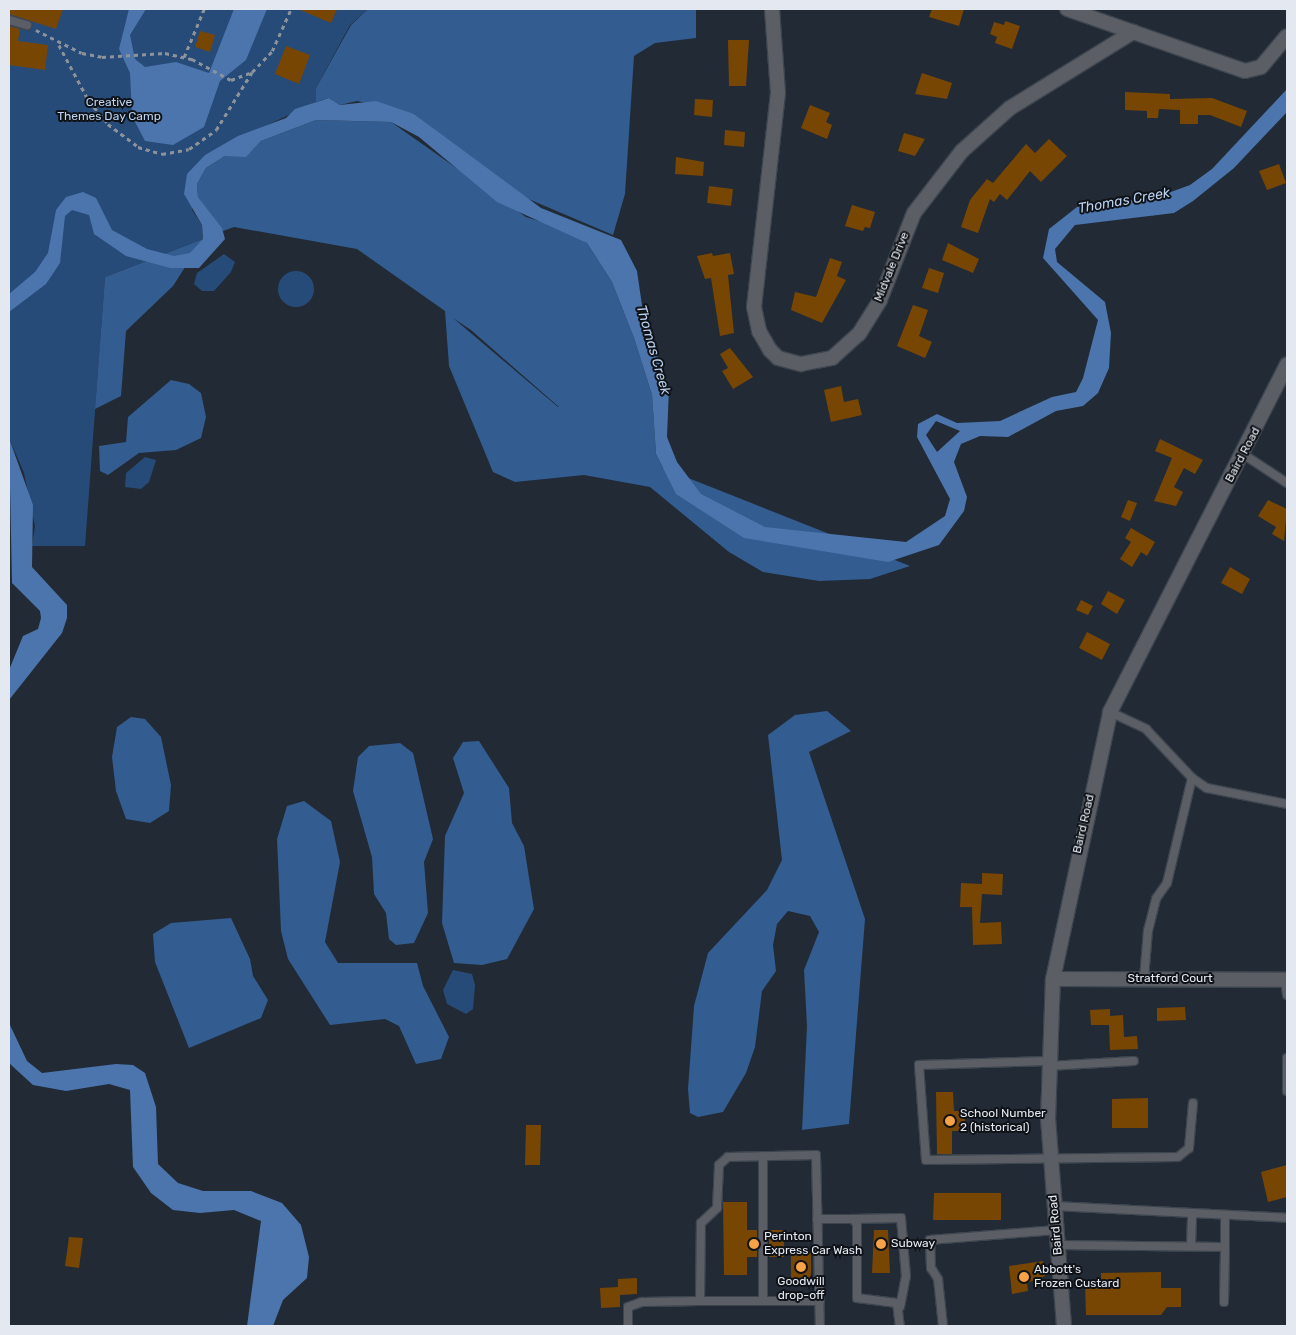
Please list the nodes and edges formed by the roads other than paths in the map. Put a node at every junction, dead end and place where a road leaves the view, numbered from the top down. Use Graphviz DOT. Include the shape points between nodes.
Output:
graph roads {
  1 [pos="772,9"];
  2 [pos="1067,9"];
  3 [pos="9,20"];
  4 [pos="27,24"];
  5 [pos="1133,32"];
  6 [pos="1287,36"];
  7 [pos="1287,364"];
  8 [pos="1243,454"];
  9 [pos="1287,483"];
  10 [pos="1110,712"];
  11 [pos="1192,778"];
  12 [pos="1287,804"];
  13 [pos="1052,978"];
  14 [pos="1144,979"];
  15 [pos="1286,980"];
  16 [pos="1287,995"];
  17 [pos="1287,1058"];
  18 [pos="1134,1062"];
  19 [pos="1047,1064"];
  20 [pos="1287,1092"];
  21 [pos="1193,1103"];
  22 [pos="763,1156"];
  23 [pos="1050,1156"];
  24 [pos="1054,1206"];
  25 [pos="1225,1215"];
  26 [pos="1192,1216"];
  27 [pos="1287,1218"];
  28 [pos="818,1219"];
  29 [pos="853,1219"];
  30 [pos="1056,1230"];
  31 [pos="1058,1246"];
  32 [pos="1191,1246"];
  33 [pos="1225,1247"];
  34 [pos="700,1301"];
  35 [pos="763,1301"];
  36 [pos="820,1301"];
  37 [pos="1224,1302"];
  38 [pos="900,1306"];
  39 [pos="628,1326"];
  40 [pos="820,1326"];
  41 [pos="900,1326"];
  42 [pos="943,1326"];
  43 [pos="1064,1326"];
  1 -- 5 [label="street, Midvale Drive" via="778,94 754,307 759,331 770,350 778,358 800,364 832,358 860,334 880,300 914,213 962,151 1010,108"];
  2 -- 5 [label="street"];
  3 -- 4 [label="lane"];
  5 -- 6 [label="street" via="1245,71 1261,67"];
  7 -- 8 [label="street, Baird Road"];
  8 -- 9 [label="lane"];
  8 -- 10 [label="street, Baird Road"];
  10 -- 11 [label="lane" via="1146,729"];
  10 -- 13 [label="street, Baird Road"];
  11 -- 12 [label="lane" via="1206,788"];
  11 -- 14 [label="lane" via="1167,883 1156,899 1148,930"];
  13 -- 14 [label="street, Stratford Court"];
  13 -- 19 [label="street, Baird Road"];
  14 -- 15 [label="street, Stratford Court"];
  15 -- 16 [label="lane"];
  17 -- 20 [label="lane"];
  18 -- 19 [label="lane"];
  19 -- 23 [label="street, Baird Road"];
  19 -- 23 [label="lane" via="919,1065 926,1160"];
  21 -- 23 [label="lane" via="1189,1148 1178,1157"];
  22 -- 28 [label="lane" via="816,1155"];
  22 -- 34 [label="lane" via="728,1157 719,1165 717,1208 700,1223"];
  22 -- 35 [label="lane"];
  23 -- 24 [label="street, Baird Road"];
  24 -- 26 [label="lane"];
  24 -- 30 [label="street, Baird Road"];
  25 -- 26 [label="lane"];
  25 -- 27 [label="lane"];
  25 -- 33 [label="lane"];
  26 -- 32 [label="lane"];
  28 -- 29 [label="lane"];
  28 -- 36 [label="lane"];
  29 -- 38 [label="lane" via="857,1224 857,1298"];
  29 -- 38 [label="lane" via="901,1218 906,1276"];
  30 -- 31 [label="street, Baird Road"];
  30 -- 42 [label="lane" via="930,1240"];
  31 -- 32 [label="lane"];
  31 -- 43 [label="street, Baird Road"];
  32 -- 33 [label="lane"];
  33 -- 37 [label="lane"];
  34 -- 35 [label="lane"];
  34 -- 39 [label="lane" via="642,1302 628,1307"];
  35 -- 36 [label="lane"];
  36 -- 40 [label="lane"];
  38 -- 41 [label="lane"];
}
